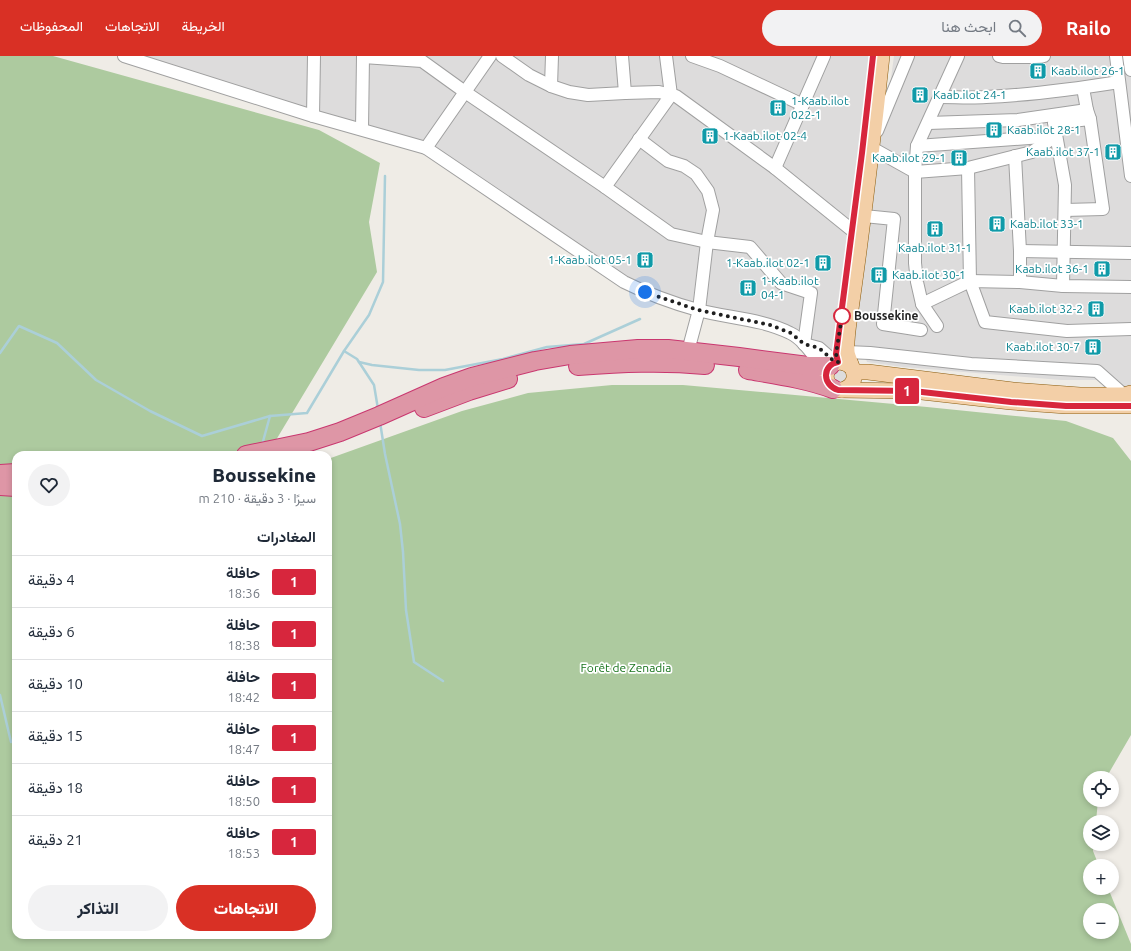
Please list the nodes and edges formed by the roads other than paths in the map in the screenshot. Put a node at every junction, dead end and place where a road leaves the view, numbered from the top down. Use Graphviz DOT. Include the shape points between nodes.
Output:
graph roads {
  1 [pos="124,56"];
  2 [pos="314,56"];
  3 [pos="362,56"];
  4 [pos="490,56"];
  5 [pos="502,56"];
  6 [pos="552,56"];
  7 [pos="622,56"];
  8 [pos="666,56"];
  9 [pos="692,56"];
  10 [pos="824,56"];
  11 [pos="873,56"];
  12 [pos="882,56"];
  13 [pos="908,56"];
  14 [pos="958,56"];
  15 [pos="999,56"];
  16 [pos="1044,56"];
  17 [pos="1116,56"];
  18 [pos="1129,56"];
  19 [pos="398,57"];
  20 [pos="422,58"];
  21 [pos="1131,70"];
  22 [pos="1119,82"];
  23 [pos="551,86"];
  24 [pos="1082,88"];
  25 [pos="465,92"];
  26 [pos="625,93"];
  27 [pos="672,95"];
  28 [pos="940,97"];
  29 [pos="803,105"];
  30 [pos="1088,115"];
  31 [pos="313,116"];
  32 [pos="928,123"];
  33 [pos="362,129"];
  34 [pos="1056,136"];
  35 [pos="639,139"];
  36 [pos="872,145"];
  37 [pos="917,146"];
  38 [pos="426,148"];
  39 [pos="1015,156"];
  40 [pos="775,168"];
  41 [pos="968,168"];
  42 [pos="915,172"];
  43 [pos="1131,176"];
  44 [pos="605,187"];
  45 [pos="1064,210"];
  46 [pos="864,216"];
  47 [pos="853,231"];
  48 [pos="707,242"];
  49 [pos="1020,251"];
  50 [pos="1064,252"];
  51 [pos="1131,253"];
  52 [pos="970,281"];
  53 [pos="1020,282"];
  54 [pos="1063,286"];
  55 [pos="1131,287"];
  56 [pos="922,304"];
  57 [pos="698,310"];
  58 [pos="938,326"];
  59 [pos="1131,329"];
  60 [pos="921,330"];
  61 [pos="804,344"];
  62 [pos="688,351"];
  63 [pos="833,363"];
  64 [pos="853,370"];
  65 [pos="838,389"];
  66 [pos="1129,398"];
  67 [pos="265,451"];
  68 [pos="316,451"];
  69 [pos="12,473"];
  70 [pos="0,474"];
  71 [pos="0,486"];
  72 [pos="12,486"];
  1 -- 31 [label="street"];
  2 -- 31 [label="street"];
  3 -- 19 [label="street"];
  3 -- 33 [label="street"];
  4 -- 25 [label="street"];
  5 -- 23 [label="street" via="529,75"];
  6 -- 23 [label="street"];
  7 -- 26 [label="street"];
  8 -- 27 [label="street"];
  9 -- 29 [label="street" via="720,66"];
  10 -- 29 [label="street"];
  11 -- 47 [label="main road"];
  12 -- 36 [label="main road"];
  13 -- 36 [label="street"];
  14 -- 28 [label="street"];
  15 -- 16 [label="street"];
  17 -- 22 [label="street"];
  18 -- 21 [label="street"];
  19 -- 20 [label="street"];
  20 -- 25 [label="street"];
  22 -- 24 [label="street"];
  22 -- 43 [label="street"];
  23 -- 26 [label="street" via="588,95"];
  24 -- 28 [label="street" via="984,98"];
  24 -- 30 [label="street"];
  25 -- 38 [label="street"];
  25 -- 44 [label="street"];
  26 -- 27 [label="street" via="659,92"];
  27 -- 35 [label="street"];
  27 -- 40 [label="street"];
  28 -- 32 [label="street"];
  29 -- 40 [label="street"];
  30 -- 32 [label="street"];
  30 -- 34 [label="street" via="1054,123"];
  30 -- 45 [label="street" via="1103,209"];
  31 -- 33 [label="street"];
  32 -- 37 [label="street"];
  33 -- 38 [label="street"];
  34 -- 37 [label="street"];
  34 -- 39 [label="street" via="1032,152"];
  34 -- 45 [label="street" via="1065,185"];
  35 -- 44 [label="street"];
  35 -- 48 [label="street" via="668,161 684,166 696,174 708,191 713,210"];
  36 -- 42 [label="street"];
  36 -- 46 [label="main road"];
  37 -- 42 [label="street"];
  38 -- 57 [label="street" via="624,282"];
  39 -- 41 [label="street"];
  39 -- 49 [label="street"];
  40 -- 47 [label="street"];
  41 -- 42 [label="street"];
  41 -- 52 [label="street"];
  42 -- 56 [label="street" via="916,282"];
  44 -- 48 [label="street" via="671,234"];
  45 -- 50 [label="street"];
  46 -- 60 [label="street" via="894,219 883,324"];
  46 -- 63 [label="main road" via="848,332"];
  47 -- 63 [label="main road"];
  48 -- 57 [label="street"];
  48 -- 61 [label="street" via="750,247 781,283 810,293"];
  49 -- 50 [label="street"];
  49 -- 53 [label="street"];
  50 -- 51 [label="street"];
  50 -- 54 [label="street"];
  52 -- 53 [label="street"];
  52 -- 56 [label="street"];
  52 -- 59 [label="street" via="985,322 1067,331"];
  53 -- 54 [label="street"];
  54 -- 55 [label="street"];
  56 -- 58 [label="street"];
  57 -- 61 [label="street" via="770,325 791,333"];
  57 -- 62 [label="street"];
  61 -- 63 [label="street"];
  62 -- 63 [label="highway" via="808,366"];
  62 -- 67 [label="highway" via="608,351 570,355 500,369 444,387 340,432"];
  63 -- 64 [label="main road"];
  63 -- 65 [label="main road" via="826,374 827,382"];
  63 -- 66 [label="street" via="870,353 971,364 1097,371"];
  64 -- 65 [label="main road" via="854,377 850,386 847,389"];
  64 -- 66 [label="main road" via="1013,390"];
  65 -- 66 [label="main road" via="913,391 1066,406"];
  65 -- 68 [label="highway" via="748,370 682,363 638,362 570,367 501,381 428,406 402,419"];
  69 -- 70 [label="highway"];
  71 -- 72 [label="highway"];
}
